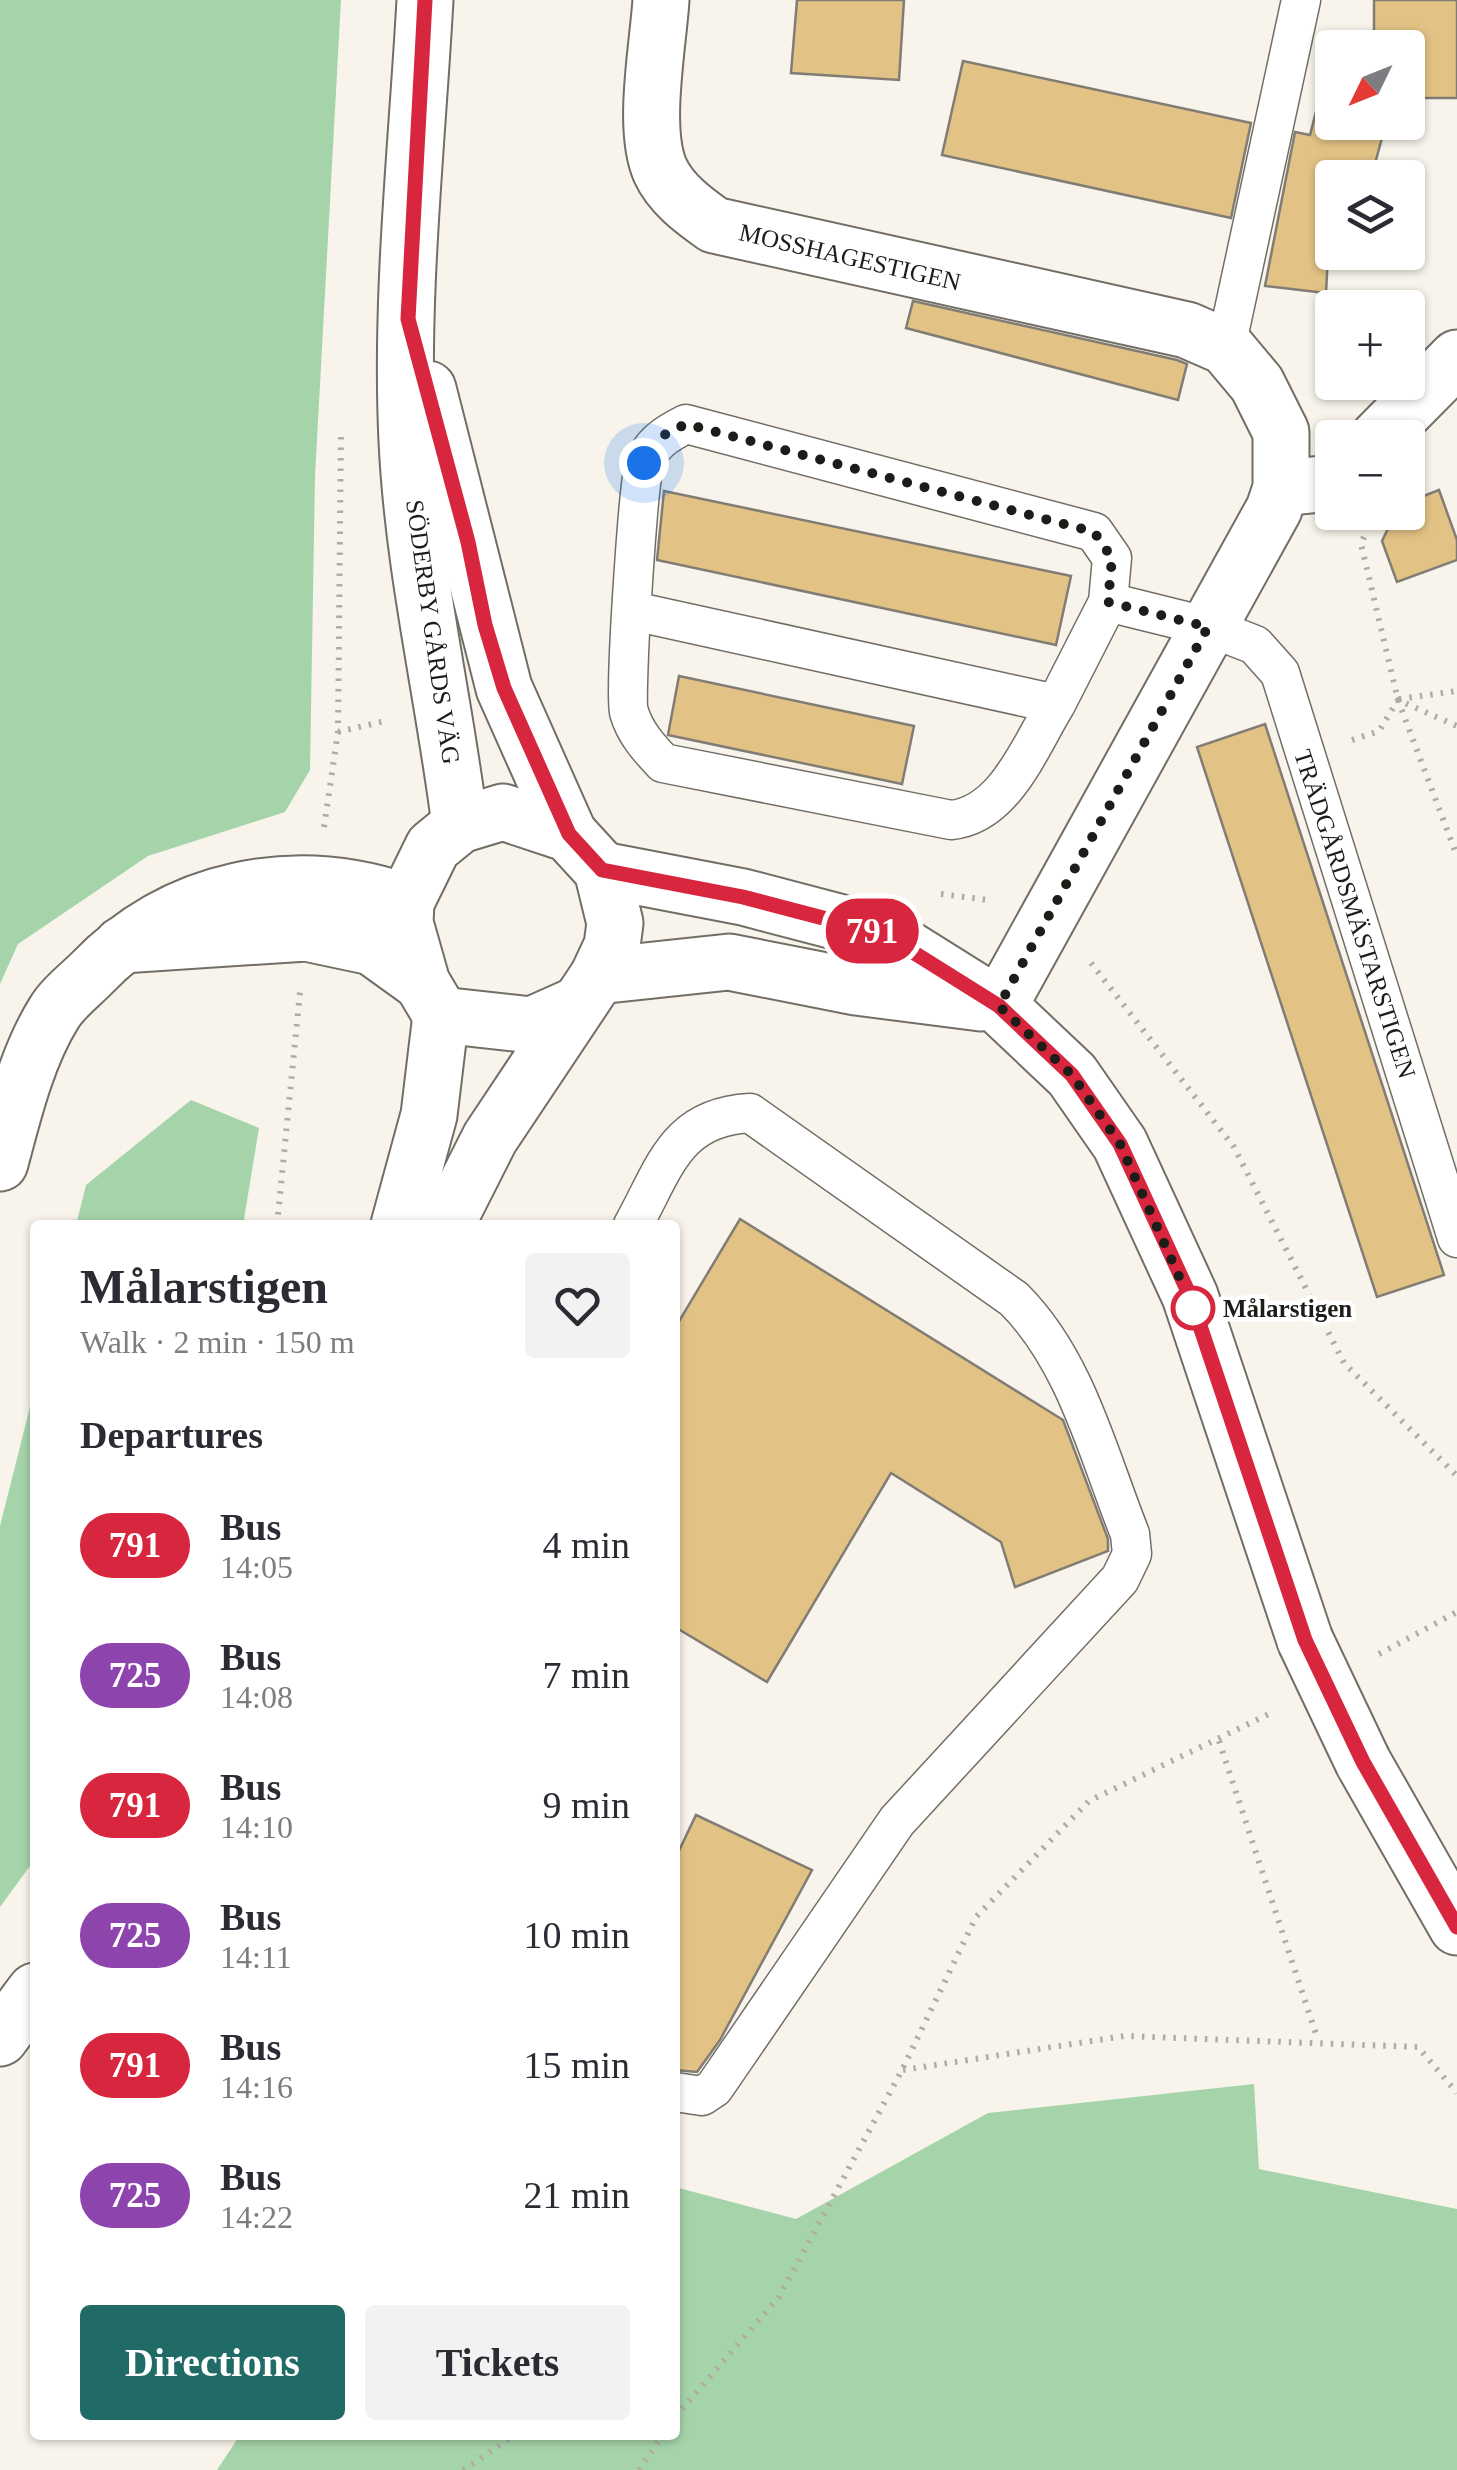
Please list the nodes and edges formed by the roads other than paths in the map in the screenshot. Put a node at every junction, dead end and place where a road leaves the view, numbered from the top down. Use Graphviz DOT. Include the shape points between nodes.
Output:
graph roads {
  1 [pos="425,0"];
  2 [pos="661,0"];
  3 [pos="1301,0"];
  4 [pos="408,319"];
  5 [pos="1226,347"];
  6 [pos="1457,358"];
  7 [pos="1396,420"];
  8 [pos="1307,486"];
  9 [pos="1108,602"];
  10 [pos="634,611"];
  11 [pos="1208,627"];
  12 [pos="1056,704"];
  13 [pos="460,825"];
  14 [pos="585,852"];
  15 [pos="406,902"];
  16 [pos="118,945"];
  17 [pos="588,990"];
  18 [pos="432,999"];
  19 [pos="999,1006"];
  20 [pos="0,1163"];
  21 [pos="400,1220"];
  22 [pos="449,1220"];
  23 [pos="635,1220"];
  24 [pos="1457,1238"];
  25 [pos="1457,1927"];
  26 [pos="30,1998"];
  27 [pos="0,2038"];
  28 [pos="680,2093"];
  1 -- 4 [label="street, SÖDERBY GÅRDS VÄG"];
  2 -- 5 [label="street, MOSSHAGESTIGEN" via="653,130 660,169 682,201 714,225 1187,330"];
  3 -- 5 [label="lane"];
  4 -- 13 [label="street, SÖDERBY GÅRDS VÄG" via="407,441 422,588"];
  4 -- 14 [label="street, SÖDERBY GÅRDS VÄG" via="504,688"];
  5 -- 8 [label="street, MOSSHAGESTIGEN" via="1257,384"];
  6 -- 7 [label="street"];
  8 -- 11 [label="street, MOSSHAGESTIGEN" via="1274,510"];
  9 -- 10 [label="lane" via="1112,558 1094,532 686,424 662,436 644,463"];
  9 -- 11 [label="lane, TRÄDGÅRDSMÄSTARSTIGEN"];
  9 -- 12 [label="lane"];
  10 -- 12 [label="lane"];
  10 -- 12 [label="lane" via="627,710 663,764 950,820 970,818 990,808"];
  11 -- 19 [label="street, MOSSHAGESTIGEN"];
  11 -- 24 [label="lane, TRÄDGÅRDSMÄSTARSTIGEN" via="1255,645 1280,673"];
  13 -- 14 [label="street" via="503,812"];
  13 -- 15 [label="street" via="433,847"];
  14 -- 17 [label="street" via="615,923 612,946"];
  14 -- 19 [label="street" via="884,934"];
  15 -- 16 [label="street" via="368,889 247,886 178,907"];
  15 -- 18 [label="street" via="405,923"];
  16 -- 18 [label="street" via="306,933 372,948"];
  16 -- 20 [label="street" via="55,1012"];
  17 -- 18 [label="street" via="532,1025"];
  17 -- 19 [label="street" via="729,962"];
  17 -- 22 [label="street" via="490,1138"];
  18 -- 21 [label="street" via="429,1115"];
  19 -- 25 [label="street, bridge" via="1072,1075 1120,1144 1190,1296 1305,1640 1363,1762"];
  23 -- 28 [label="lane" via="674,1147 690,1131 710,1118 750,1114 1014,1299 1034,1320 1064,1365 1132,1554 1120,1579 897,1821 714,2088 702,2096"];
  26 -- 27 [label="street"];
}
